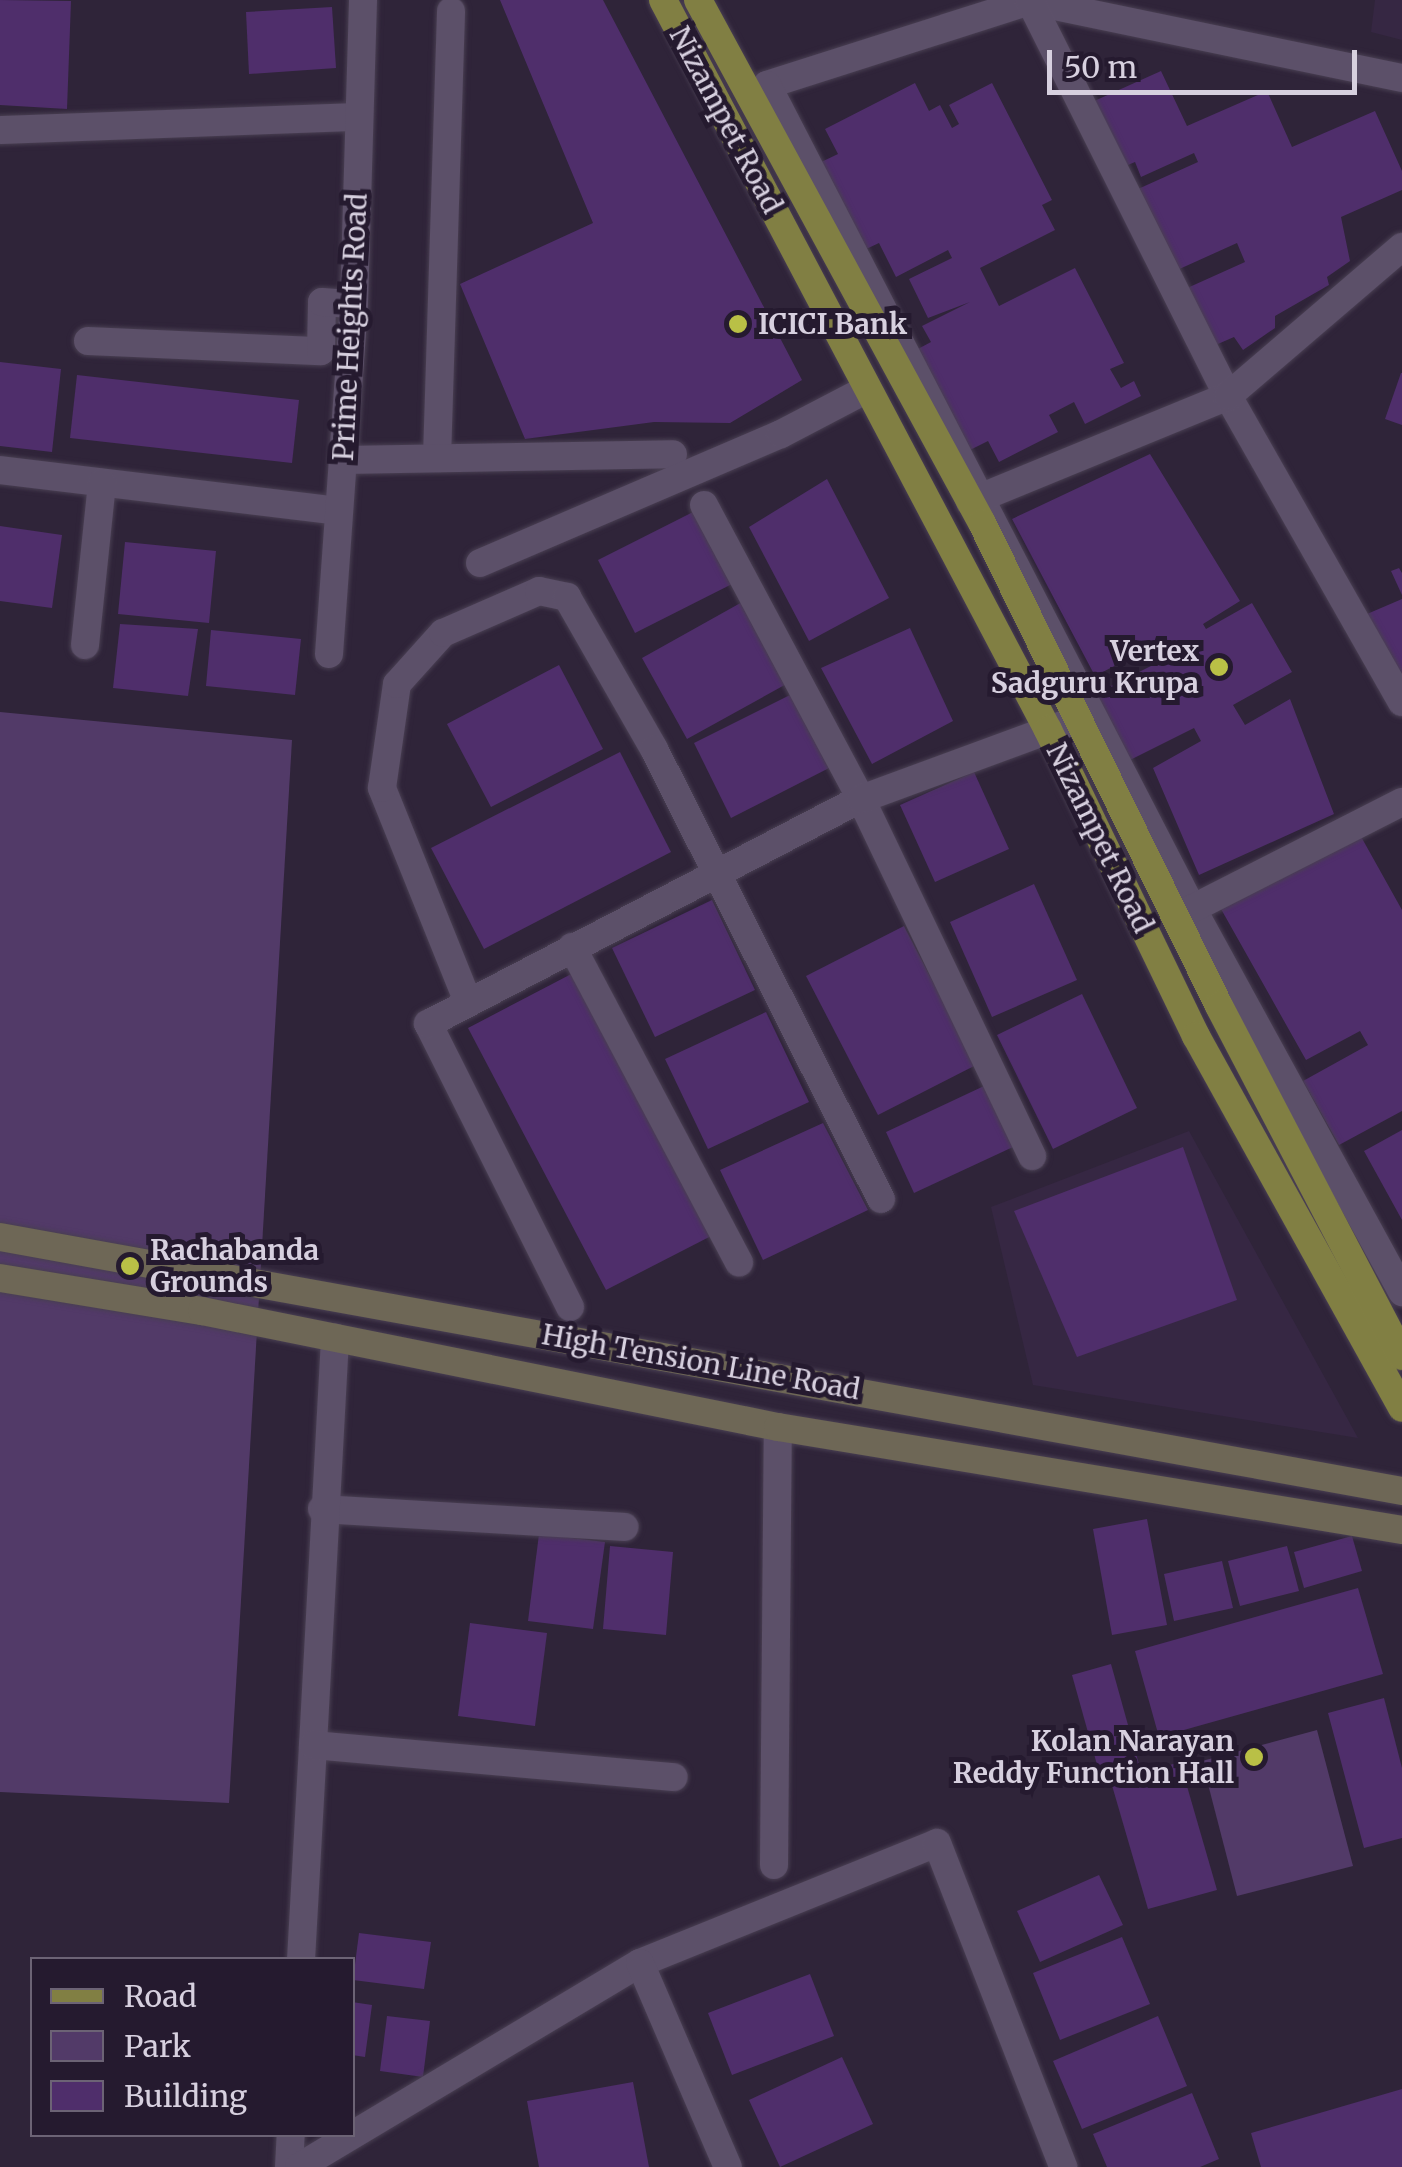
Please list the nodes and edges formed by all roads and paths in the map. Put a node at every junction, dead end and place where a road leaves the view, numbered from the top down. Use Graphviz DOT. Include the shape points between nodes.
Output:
graph roads {
  1 [pos="363,0"];
  2 [pos="663,0"];
  3 [pos="698,0"];
  4 [pos="1030,1"];
  5 [pos="450,11"];
  6 [pos="1402,78"];
  7 [pos="358,117"];
  8 [pos="0,130"];
  9 [pos="1402,247"];
  10 [pos="354,304"];
  11 [pos="88,341"];
  12 [pos="867,389"];
  13 [pos="1228,396"];
  14 [pos="674,454"];
  15 [pos="437,458"];
  16 [pos="344,460"];
  17 [pos="0,470"];
  18 [pos="102,483"];
  19 [pos="976,498"];
  20 [pos="704,505"];
  21 [pos="339,511"];
  22 [pos="480,563"];
  23 [pos="86,645"];
  24 [pos="329,654"];
  25 [pos="1402,702"];
  26 [pos="1081,718"];
  27 [pos="1048,730"];
  28 [pos="861,799"];
  29 [pos="1402,802"];
  30 [pos="715,871"];
  31 [pos="1184,912"];
  32 [pos="572,947"];
  33 [pos="468,1002"];
  34 [pos="1032,1156"];
  35 [pos="881,1199"];
  36 [pos="0,1238"];
  37 [pos="739,1263"];
  38 [pos="0,1278"];
  39 [pos="1402,1292"];
  40 [pos="570,1306"];
  41 [pos="335,1338"];
  42 [pos="1402,1356"];
  43 [pos="1402,1408"];
  44 [pos="975,1412"];
  45 [pos="778,1427"];
  46 [pos="966,1458"];
  47 [pos="1402,1491"];
  48 [pos="322,1509"];
  49 [pos="624,1527"];
  50 [pos="1402,1530"];
  51 [pos="313,1746"];
  52 [pos="674,1777"];
  53 [pos="774,1866"];
  54 [pos="301,1957"];
  55 [pos="640,1963"];
  56 [pos="355,2134"];
  57 [pos="291,2137"];
  58 [pos="350,2137"];
  59 [pos="290,2167"];
  60 [pos="300,2167"];
  61 [pos="728,2167"];
  62 [pos="1063,2167"];
  1 -- 7 [label="street, Prime Heights Road"];
  2 -- 12 [label="main road, Nizampet Road"];
  3 -- 19 [label="main road, Nizampet Road"];
  4 -- 6 [label="street"];
  4 -- 13 [label="street"];
  4 -- 19 [label="street" via="767,85"];
  5 -- 15 [label="street"];
  7 -- 8 [label="street"];
  7 -- 10 [label="street, Prime Heights Road"];
  9 -- 13 [label="street"];
  10 -- 11 [label="street" via="322,302 321,351"];
  10 -- 16 [label="street, Prime Heights Road"];
  12 -- 22 [label="street" via="781,434"];
  12 -- 27 [label="main road, Nizampet Road"];
  13 -- 19 [label="street"];
  13 -- 25 [label="street"];
  14 -- 15 [label="street"];
  15 -- 16 [label="street"];
  16 -- 21 [label="street, Prime Heights Road"];
  17 -- 18 [label="street"];
  18 -- 21 [label="street"];
  18 -- 23 [label="street"];
  19 -- 26 [label="main road, Nizampet Road"];
  19 -- 31 [label="street"];
  20 -- 28 [label="street"];
  21 -- 24 [label="street, Prime Heights Road"];
  26 -- 27 [label="street"];
  26 -- 31 [label="main road, Nizampet Road"];
  27 -- 28 [label="street"];
  27 -- 43 [label="main road, Nizampet Road" via="1196,1036"];
  28 -- 30 [label="street"];
  28 -- 34 [label="street"];
  29 -- 31 [label="street"];
  30 -- 32 [label="street"];
  30 -- 33 [label="street" via="567,597 539,591 443,633 397,684 382,788"];
  30 -- 35 [label="street"];
  31 -- 39 [label="street"];
  31 -- 42 [label="main road, Nizampet Road"];
  32 -- 33 [label="street"];
  32 -- 37 [label="street"];
  33 -- 40 [label="street" via="428,1024"];
  36 -- 44 [label="main road, High Tension Line Road"];
  38 -- 41 [label="main road, High Tension Line Road"];
  41 -- 45 [label="main road, High Tension Line Road"];
  41 -- 48 [label="street"];
  44 -- 46 [label="main road"];
  44 -- 47 [label="main road, High Tension Line Road"];
  45 -- 46 [label="main road, High Tension Line Road"];
  45 -- 53 [label="street"];
  46 -- 50 [label="main road, High Tension Line Road"];
  48 -- 49 [label="street"];
  48 -- 51 [label="street"];
  51 -- 52 [label="street"];
  51 -- 54 [label="street"];
  55 -- 56 [label="street"];
  55 -- 61 [label="street"];
  55 -- 62 [label="street" via="937,1843"];
  57 -- 59 [label="street"];
  58 -- 60 [label="street"];
}
